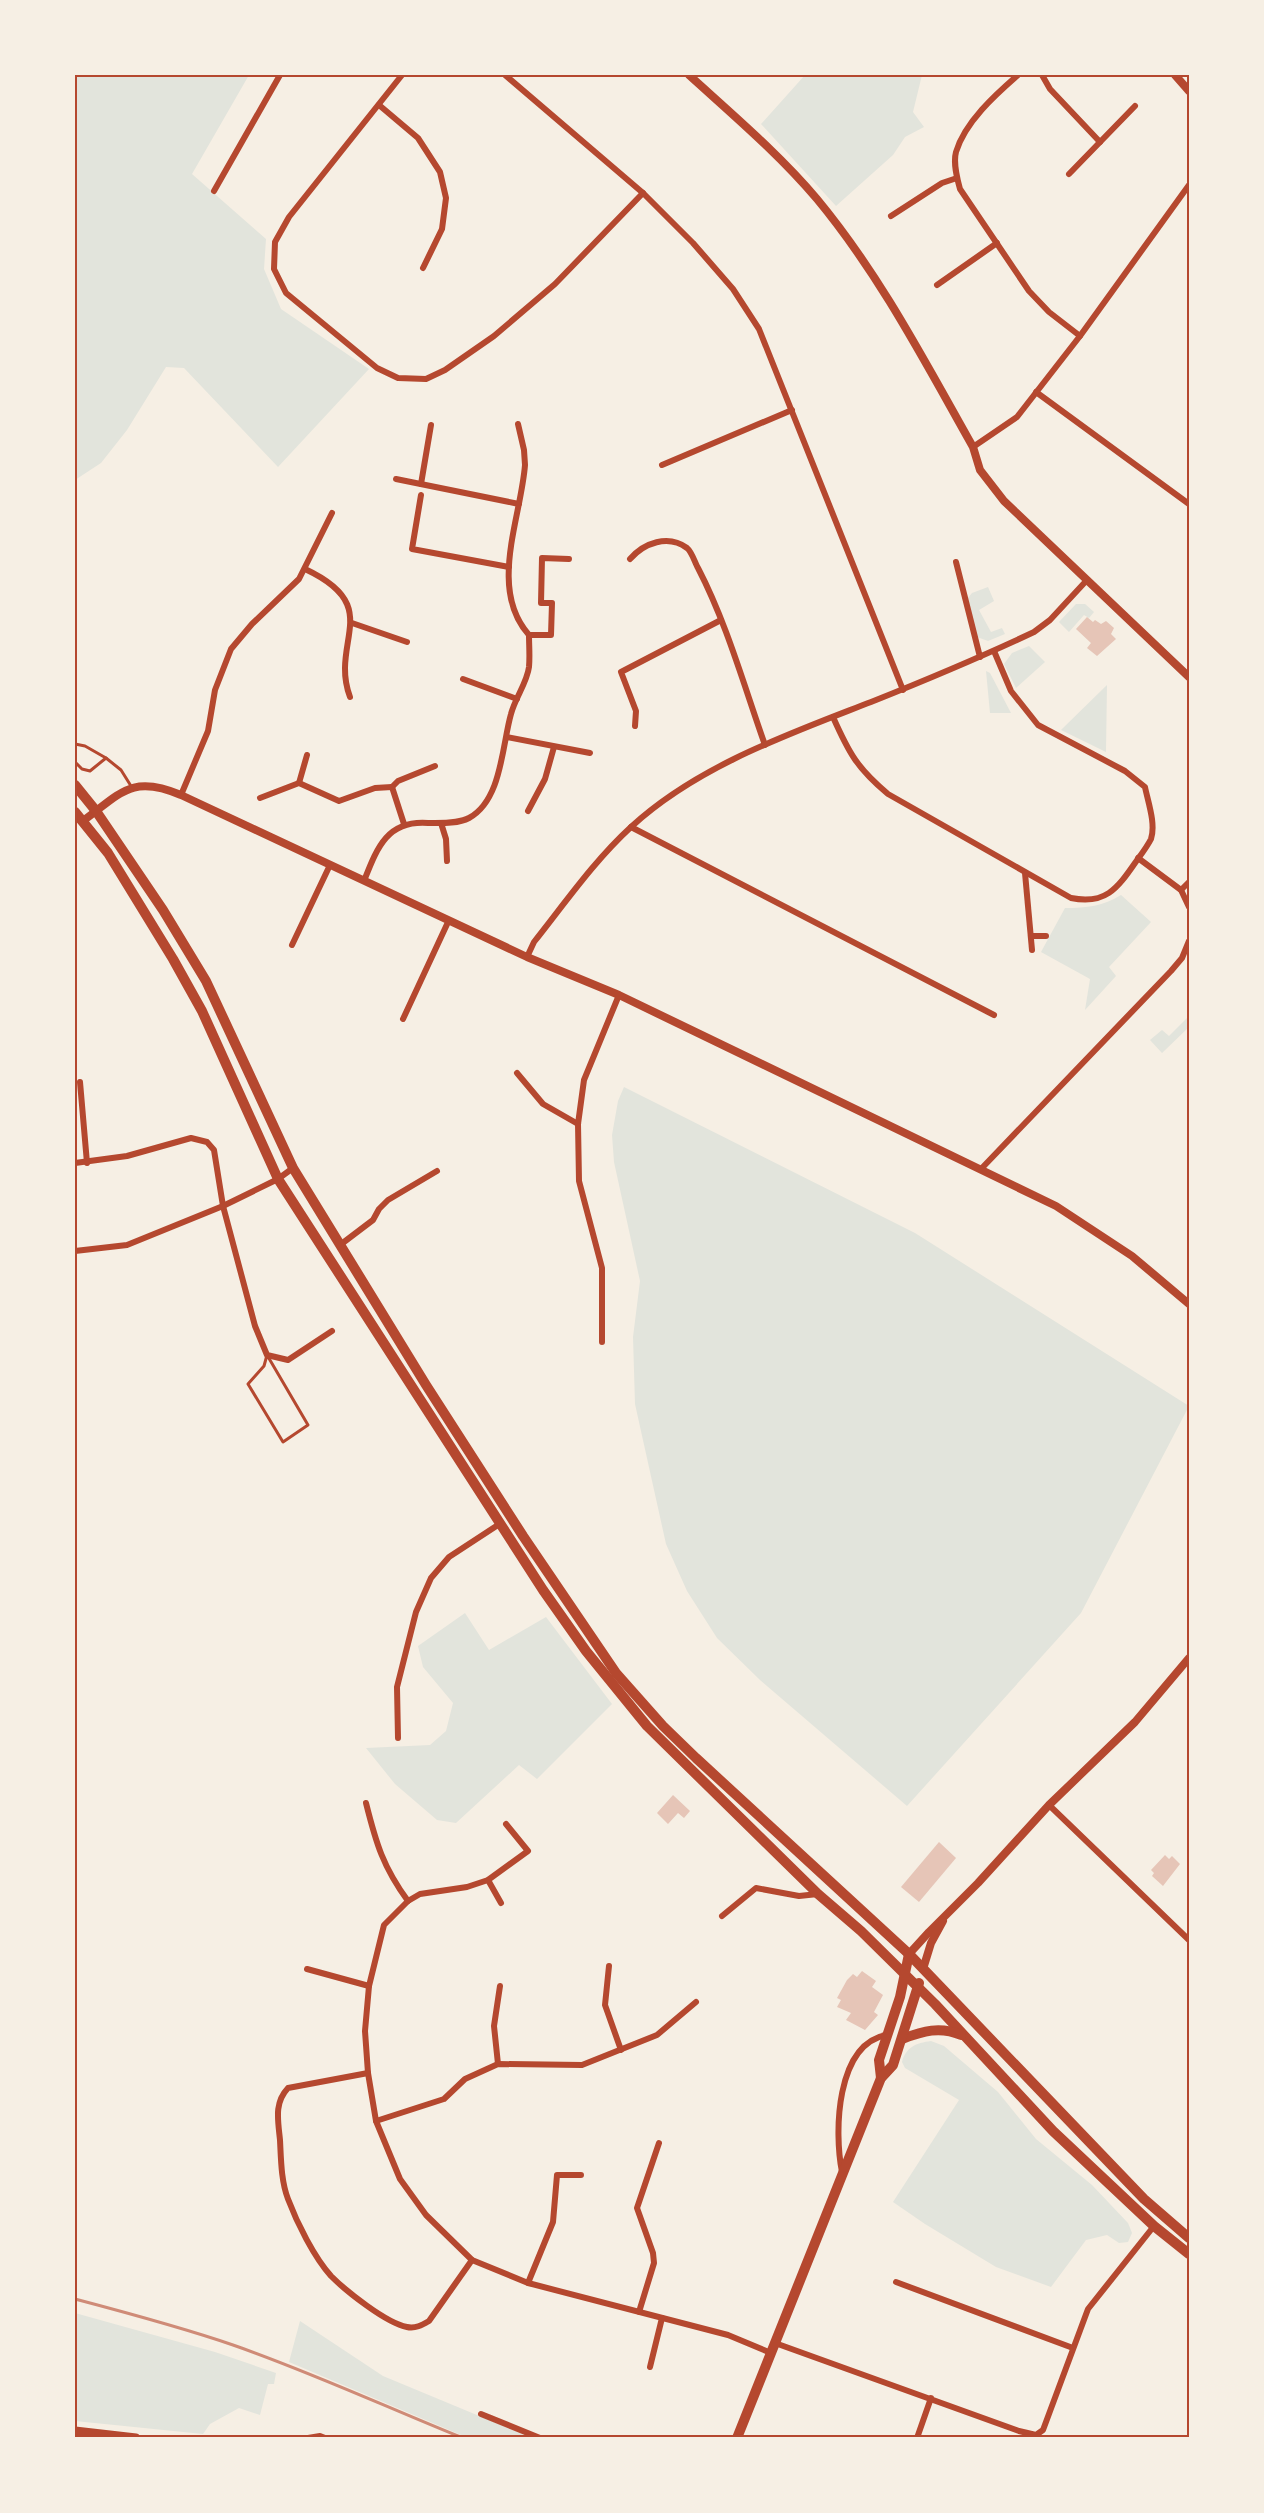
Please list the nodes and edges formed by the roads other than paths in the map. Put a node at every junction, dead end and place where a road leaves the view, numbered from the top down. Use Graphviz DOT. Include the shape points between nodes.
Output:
graph roads {
  1 [pos="280,75"];
  2 [pos="402,75"];
  3 [pos="505,75"];
  4 [pos="689,75"];
  5 [pos="1018,75"];
  6 [pos="1042,75"];
  7 [pos="1174,75"];
  8 [pos="1189,91"];
  9 [pos="379,105"];
  10 [pos="1135,106"];
  11 [pos="1100,141"];
  12 [pos="1069,174"];
  13 [pos="957,178"];
  14 [pos="1189,185"];
  15 [pos="214,191"];
  16 [pos="643,193"];
  17 [pos="891,216"];
  18 [pos="996,243"];
  19 [pos="423,268"];
  20 [pos="937,285"];
  21 [pos="1080,336"];
  22 [pos="1036,392"];
  23 [pos="792,410"];
  24 [pos="518,424"];
  25 [pos="431,425"];
  26 [pos="973,447"];
  27 [pos="662,465"];
  28 [pos="396,479"];
  29 [pos="421,484"];
  30 [pos="421,495"];
  31 [pos="519,504"];
  32 [pos="1189,504"];
  33 [pos="332,513"];
  34 [pos="569,559"];
  35 [pos="630,559"];
  36 [pos="956,562"];
  37 [pos="509,567"];
  38 [pos="305,569"];
  39 [pos="1087,580"];
  40 [pos="721,620"];
  41 [pos="352,623"];
  42 [pos="529,635"];
  43 [pos="406,642"];
  44 [pos="994,651"];
  45 [pos="980,657"];
  46 [pos="1189,677"];
  47 [pos="463,679"];
  48 [pos="903,690"];
  49 [pos="350,697"];
  50 [pos="517,699"];
  51 [pos="833,717"];
  52 [pos="635,726"];
  53 [pos="507,737"];
  54 [pos="75,744"];
  55 [pos="765,746"];
  56 [pos="554,747"];
  57 [pos="590,753"];
  58 [pos="307,755"];
  59 [pos="106,758"];
  60 [pos="75,762"];
  61 [pos="435,766"];
  62 [pos="299,783"];
  63 [pos="75,785"];
  64 [pos="131,786"];
  65 [pos="392,787"];
  66 [pos="181,795"];
  67 [pos="260,798"];
  68 [pos="96,811"];
  69 [pos="75,812"];
  70 [pos="528,812"];
  71 [pos="83,821"];
  72 [pos="441,823"];
  73 [pos="404,824"];
  74 [pos="631,827"];
  75 [pos="1138,858"];
  76 [pos="447,861"];
  77 [pos="330,865"];
  78 [pos="1025,873"];
  79 [pos="364,881"];
  80 [pos="1189,882"];
  81 [pos="1181,890"];
  82 [pos="1189,907"];
  83 [pos="449,920"];
  84 [pos="1031,936"];
  85 [pos="1046,936"];
  86 [pos="1189,941"];
  87 [pos="292,945"];
  88 [pos="1032,950"];
  89 [pos="527,957"];
  90 [pos="619,996"];
  91 [pos="994,1015"];
  92 [pos="403,1019"];
  93 [pos="517,1073"];
  94 [pos="80,1082"];
  95 [pos="578,1124"];
  96 [pos="75,1163"];
  97 [pos="87,1163"];
  98 [pos="293,1168"];
  99 [pos="981,1169"];
  100 [pos="437,1171"];
  101 [pos="278,1179"];
  102 [pos="223,1206"];
  103 [pos="340,1245"];
  104 [pos="75,1251"];
  105 [pos="1189,1304"];
  106 [pos="332,1331"];
  107 [pos="602,1342"];
  108 [pos="267,1355"];
  109 [pos="501,1523"];
  110 [pos="1189,1658"];
  111 [pos="398,1738"];
  112 [pos="366,1803"];
  113 [pos="1049,1805"];
  114 [pos="506,1824"];
  115 [pos="488,1880"];
  116 [pos="818,1894"];
  117 [pos="408,1901"];
  118 [pos="501,1903"];
  119 [pos="946,1915"];
  120 [pos="722,1916"];
  121 [pos="1189,1940"];
  122 [pos="909,1954"];
  123 [pos="609,1966"];
  124 [pos="923,1968"];
  125 [pos="307,1969"];
  126 [pos="905,1974"];
  127 [pos="369,1986"];
  128 [pos="500,1986"];
  129 [pos="918,1988"];
  130 [pos="696,2002"];
  131 [pos="886,2035"];
  132 [pos="902,2039"];
  133 [pos="969,2039"];
  134 [pos="621,2050"];
  135 [pos="498,2064"];
  136 [pos="368,2073"];
  137 [pos="881,2078"];
  138 [pos="376,2121"];
  139 [pos="659,2144"];
  140 [pos="582,2175"];
  141 [pos="842,2175"];
  142 [pos="1154,2226"];
  143 [pos="1189,2238"];
  144 [pos="1189,2254"];
  145 [pos="472,2260"];
  146 [pos="896,2282"];
  147 [pos="528,2283"];
  148 [pos="639,2312"];
  149 [pos="662,2318"];
  150 [pos="773,2348"];
  151 [pos="1073,2348"];
  152 [pos="650,2367"];
  153 [pos="931,2398"];
  154 [pos="481,2414"];
  155 [pos="75,2432"];
  156 [pos="136,2438"];
  157 [pos="308,2438"];
  158 [pos="325,2438"];
  159 [pos="540,2438"];
  160 [pos="737,2438"];
  161 [pos="917,2438"];
  1 -- 15 [label="street"];
  2 -- 9 [label="street"];
  3 -- 16 [label="street"];
  4 -- 26 [label="street" via="757,136 817,199 876,278"];
  5 -- 13 [label="street" via="965,133 955,154"];
  6 -- 11 [label="street" via="1050,89"];
  7 -- 8 [label="street"];
  9 -- 16 [label="street" via="278,232 274,269 286,293 377,368 398,378 426,378 445,370 494,336 555,284"];
  9 -- 19 [label="street" via="418,138 440,172 446,198 442,229"];
  10 -- 11 [label="street"];
  11 -- 12 [label="street"];
  13 -- 17 [label="street" via="942,183"];
  13 -- 18 [label="street" via="960,189"];
  14 -- 21 [label="street"];
  16 -- 23 [label="street" via="733,289 759,329"];
  18 -- 20 [label="street"];
  18 -- 21 [label="street" via="1029,291 1048,312"];
  21 -- 22 [label="street"];
  22 -- 26 [label="street" via="1017,417"];
  22 -- 32 [label="street"];
  23 -- 27 [label="street"];
  23 -- 48 [label="street"];
  24 -- 31 [label="street" via="525,465"];
  25 -- 29 [label="street"];
  26 -- 39 [label="street" via="980,470 1004,501"];
  28 -- 29 [label="street"];
  29 -- 31 [label="street"];
  30 -- 37 [label="street" via="411,549"];
  31 -- 37 [label="street"];
  33 -- 38 [label="street"];
  34 -- 42 [label="street" via="542,558 541,603 552,603 551,635"];
  35 -- 40 [label="street" via="639,548 658,541 688,549"];
  36 -- 45 [label="street"];
  37 -- 42 [label="street" via="512,604"];
  38 -- 41 [label="street" via="328,580 343,596"];
  38 -- 66 [label="street" via="231,649 214,690 208,731"];
  39 -- 44 [label="street" via="1050,620"];
  39 -- 46 [label="street"];
  40 -- 52 [label="street" via="621,672 636,711"];
  40 -- 55 [label="street"];
  41 -- 43 [label="street"];
  41 -- 49 [label="street" via="346,669"];
  42 -- 50 [label="street" via="529,669"];
  44 -- 45 [label="street"];
  44 -- 75 [label="street" via="1011,691 1036,723 1125,771 1145,787 1152,820 1151,838"];
  45 -- 48 [label="street"];
  47 -- 50 [label="street"];
  48 -- 51 [label="street"];
  50 -- 53 [label="street"];
  51 -- 55 [label="street"];
  51 -- 78 [label="street" via="849,753 865,775 888,794"];
  53 -- 56 [label="street"];
  53 -- 72 [label="street" via="497,779 482,806 468,818"];
  54 -- 59 [label="lane"];
  55 -- 74 [label="street" via="695,782"];
  56 -- 57 [label="street"];
  56 -- 70 [label="street" via="545,779"];
  58 -- 62 [label="street"];
  59 -- 60 [label="lane" via="90,771"];
  59 -- 64 [label="lane" via="121,770"];
  61 -- 65 [label="street"];
  62 -- 65 [label="street" via="339,801 375,788"];
  62 -- 67 [label="street"];
  63 -- 68 [label="main road"];
  64 -- 66 [label="street" via="157,786"];
  64 -- 68 [label="street"];
  65 -- 73 [label="street"];
  66 -- 77 [label="street"];
  68 -- 71 [label="street"];
  68 -- 98 [label="main road" via="206,981"];
  69 -- 71 [label="main road"];
  71 -- 101 [label="main road" via="108,853 202,1011"];
  72 -- 73 [label="street"];
  72 -- 76 [label="street"];
  73 -- 79 [label="street" via="379,846"];
  74 -- 89 [label="street" via="534,942"];
  74 -- 91 [label="street"];
  75 -- 78 [label="street" via="1116,889 1102,898 1084,901"];
  75 -- 81 [label="street"];
  77 -- 79 [label="street"];
  77 -- 87 [label="street"];
  78 -- 84 [label="street"];
  79 -- 83 [label="street"];
  80 -- 81 [label="street"];
  81 -- 82 [label="street"];
  83 -- 89 [label="street"];
  83 -- 92 [label="street"];
  84 -- 85 [label="street"];
  84 -- 88 [label="street"];
  86 -- 99 [label="street" via="1171,971"];
  89 -- 90 [label="street"];
  90 -- 95 [label="street" via="584,1080"];
  90 -- 99 [label="street"];
  93 -- 95 [label="street" via="543,1104"];
  94 -- 97 [label="street"];
  95 -- 107 [label="street" via="579,1181 602,1268"];
  96 -- 97 [label="street"];
  97 -- 102 [label="street" via="191,1138 202,1140 214,1150"];
  98 -- 101 [label="street"];
  98 -- 103 [label="main road"];
  99 -- 105 [label="street" via="1056,1206 1132,1256"];
  100 -- 103 [label="street" via="388,1200 373,1220"];
  101 -- 102 [label="street"];
  101 -- 109 [label="main road"];
  102 -- 104 [label="street" via="127,1245"];
  102 -- 108 [label="street" via="255,1326"];
  103 -- 122 [label="main road" via="517,1526 616,1673 679,1742"];
  106 -- 108 [label="street" via="288,1360"];
  108 -- 108 [label="lane" via="308,1425 283,1442 248,1384 264,1366"];
  109 -- 111 [label="street" via="449,1557 431,1578 416,1612 398,1687"];
  109 -- 116 [label="main road" via="586,1651 625,1700"];
  110 -- 113 [label="street" via="1135,1722"];
  112 -- 117 [label="street" via="390,1876"];
  113 -- 119 [label="street"];
  113 -- 121 [label="street"];
  114 -- 115 [label="street" via="528,1851"];
  115 -- 117 [label="street" via="420,1894"];
  115 -- 118 [label="street"];
  116 -- 120 [label="street" via="799,1896 756,1888"];
  116 -- 126 [label="main road"];
  117 -- 127 [label="street" via="384,1925"];
  119 -- 122 [label="street"];
  119 -- 124 [label="street"];
  122 -- 124 [label="main road"];
  122 -- 126 [label="main road"];
  123 -- 134 [label="street" via="605,2005"];
  124 -- 129 [label="main road"];
  124 -- 143 [label="main road" via="1136,2191"];
  125 -- 127 [label="street"];
  126 -- 129 [label="main road"];
  126 -- 131 [label="main road"];
  127 -- 136 [label="street" via="364,2031"];
  128 -- 135 [label="street" via="494,2026"];
  129 -- 132 [label="main road"];
  129 -- 133 [label="main road"];
  130 -- 134 [label="street" via="657,2035"];
  131 -- 137 [label="main road" via="879,2060"];
  131 -- 141 [label="street" via="865,2043 846,2074 837,2149"];
  132 -- 133 [label="main road" via="936,2029"];
  132 -- 137 [label="main road" via="893,2065"];
  133 -- 142 [label="main road" via="1053,2131"];
  134 -- 135 [label="street" via="582,2066"];
  135 -- 138 [label="street" via="465,2079 444,2099"];
  136 -- 138 [label="street"];
  136 -- 145 [label="street" via="288,2088 281,2095 277,2107 282,2169 287,2197 304,2234 331,2275 384,2319 408,2328 429,2321"];
  137 -- 141 [label="main road"];
  138 -- 145 [label="street" via="400,2180 426,2215"];
  139 -- 148 [label="street" via="637,2208 654,2263"];
  140 -- 147 [label="street" via="557,2175 553,2222"];
  141 -- 150 [label="main road"];
  142 -- 144 [label="main road"];
  142 -- 151 [label="street" via="1088,2309"];
  145 -- 147 [label="street"];
  146 -- 151 [label="street"];
  147 -- 148 [label="street"];
  148 -- 149 [label="street"];
  149 -- 150 [label="street"];
  149 -- 152 [label="street"];
  150 -- 153 [label="street"];
  150 -- 160 [label="main road"];
  151 -- 153 [label="street" via="1043,2430 1036,2435"];
  153 -- 161 [label="street"];
  154 -- 159 [label="street"];
  155 -- 156 [label="main road"];
  157 -- 158 [label="street"];
}
